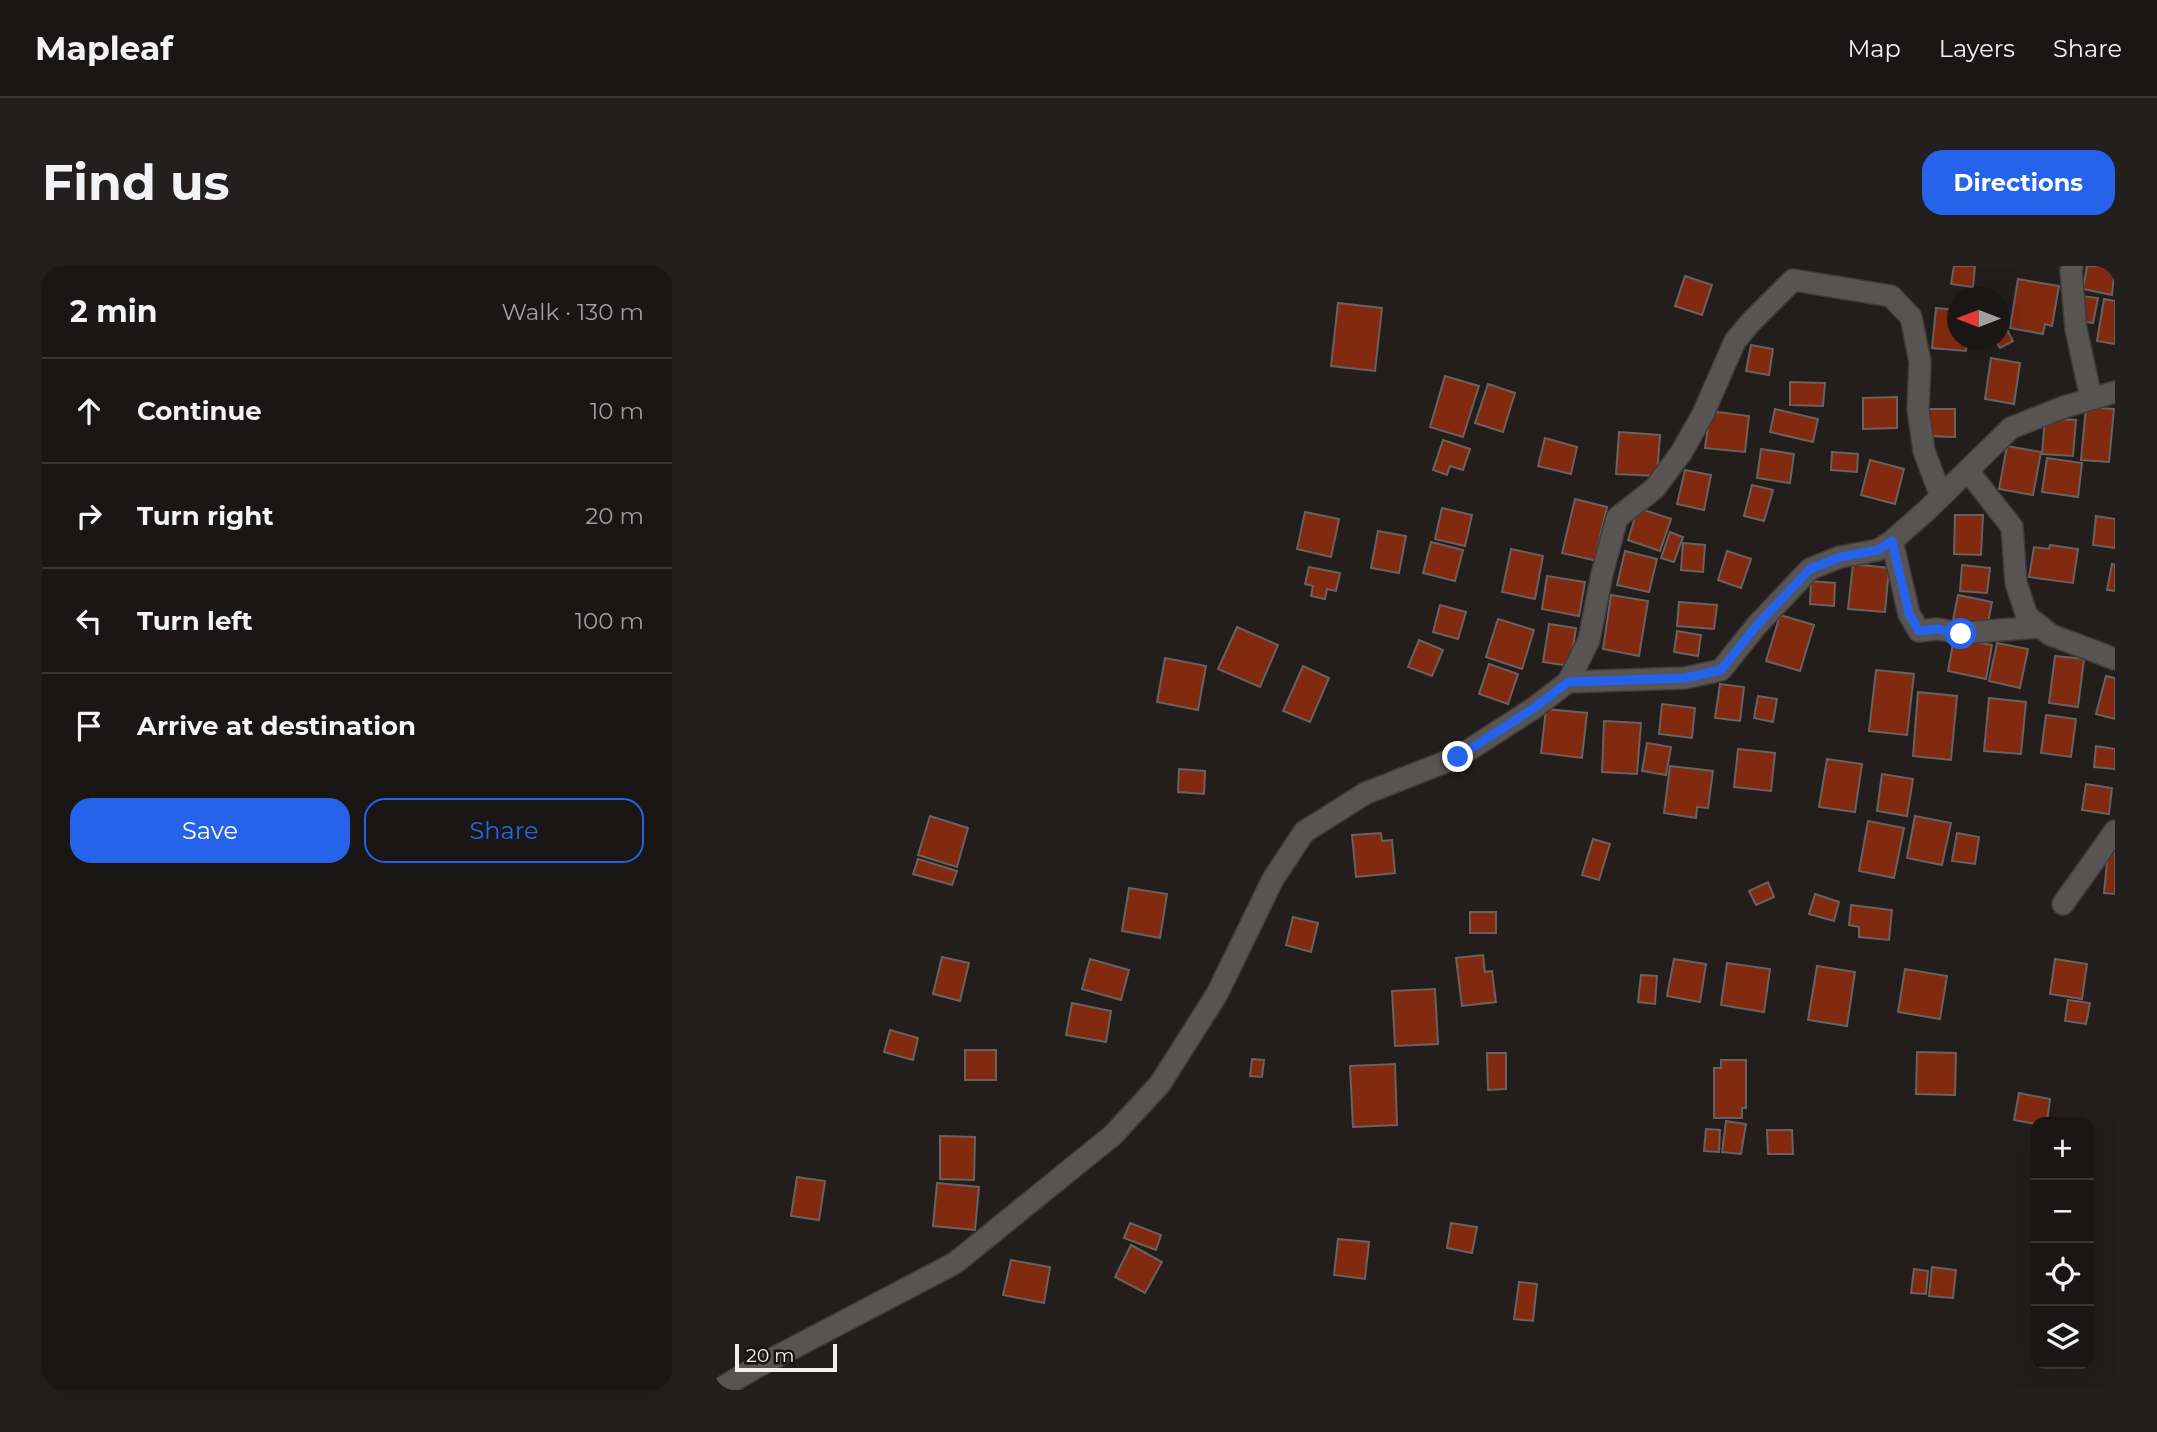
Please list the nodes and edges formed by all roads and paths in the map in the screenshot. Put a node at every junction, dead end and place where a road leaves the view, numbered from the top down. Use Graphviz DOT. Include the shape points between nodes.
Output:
graph roads {
  1 [pos="2073,266"];
  2 [pos="2115,392"];
  3 [pos="2091,398"];
  4 [pos="1968,471"];
  5 [pos="1941,496"];
  6 [pos="1892,541"];
  7 [pos="2041,627"];
  8 [pos="2115,659"];
  9 [pos="1568,682"];
  10 [pos="2115,831"];
  11 [pos="2063,904"];
  12 [pos="719,1390"];
  1 -- 3 [label="street" via="2076,329"];
  2 -- 3 [label="street"];
  3 -- 4 [label="street" via="2011,428"];
  4 -- 5 [label="street"];
  4 -- 7 [label="street" via="2012,527 2016,583 2026,616"];
  5 -- 6 [label="street"];
  5 -- 9 [label="street" via="1924,451 1918,409 1920,362 1911,317 1891,296 1793,281 1735,341 1681,453 1655,488 1617,518 1589,640"];
  6 -- 7 [label="street" via="1909,614 1919,631 1961,634"];
  6 -- 9 [label="street" via="1878,550 1810,569 1721,670 1685,678"];
  7 -- 8 [label="street"];
  9 -- 12 [label="street" via="1458,757 1366,793 1304,832 1273,879 1210,1005 1160,1084 1113,1135 956,1263"];
  10 -- 11 [label="street"];
}
